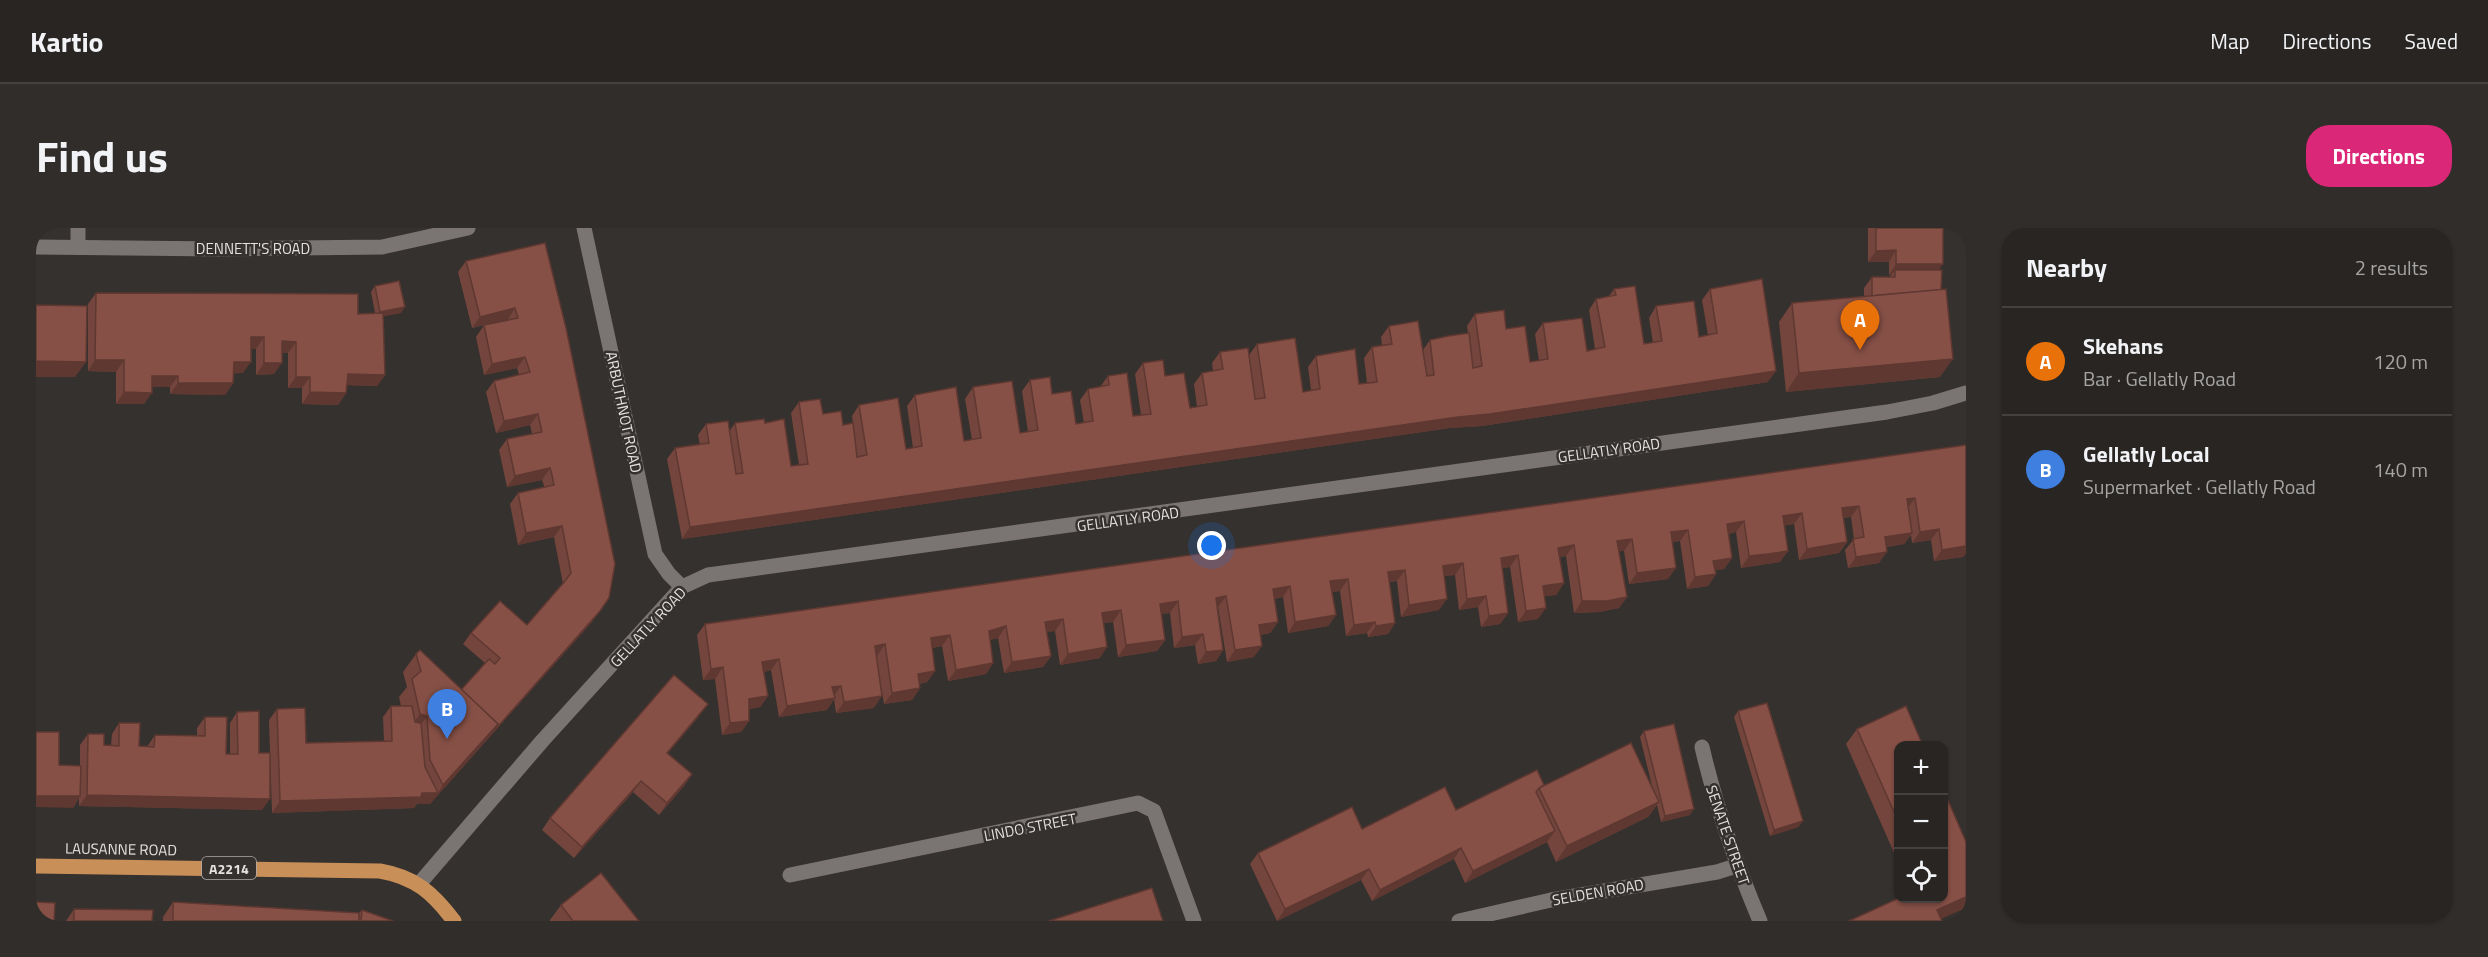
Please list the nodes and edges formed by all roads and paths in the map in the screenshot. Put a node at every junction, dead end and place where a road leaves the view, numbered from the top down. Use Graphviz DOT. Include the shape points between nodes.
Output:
graph roads {
  1 [pos="78,228"];
  2 [pos="468,228"];
  3 [pos="584,228"];
  4 [pos="36,247"];
  5 [pos="78,247"];
  6 [pos="1966,393"];
  7 [pos="682,587"];
  8 [pos="1702,747"];
  9 [pos="36,866"];
  10 [pos="1736,866"];
  11 [pos="790,876"];
  12 [pos="419,884"];
  13 [pos="454,921"];
  14 [pos="1194,921"];
  15 [pos="1459,921"];
  16 [pos="1761,921"];
  1 -- 5 [label="street"];
  2 -- 5 [label="street, DENNETT'S ROAD" via="382,247"];
  3 -- 7 [label="street, ARBUTHNOT ROAD" via="655,554"];
  4 -- 5 [label="street, DENNETT'S ROAD"];
  6 -- 7 [label="street, GELLATLY ROAD" via="1887,412 708,576"];
  7 -- 12 [label="street, GELLATLY ROAD"];
  8 -- 10 [label="street, SENATE STREET"];
  9 -- 12 [label="main road, LAUSANNE ROAD / A2214" via="380,871 400,874"];
  10 -- 15 [label="street, SELDEN ROAD"];
  10 -- 16 [label="street, SENATE STREET"];
  11 -- 14 [label="street, LINDO STREET" via="1138,804 1154,812"];
  12 -- 13 [label="main road, A2214"];
}
